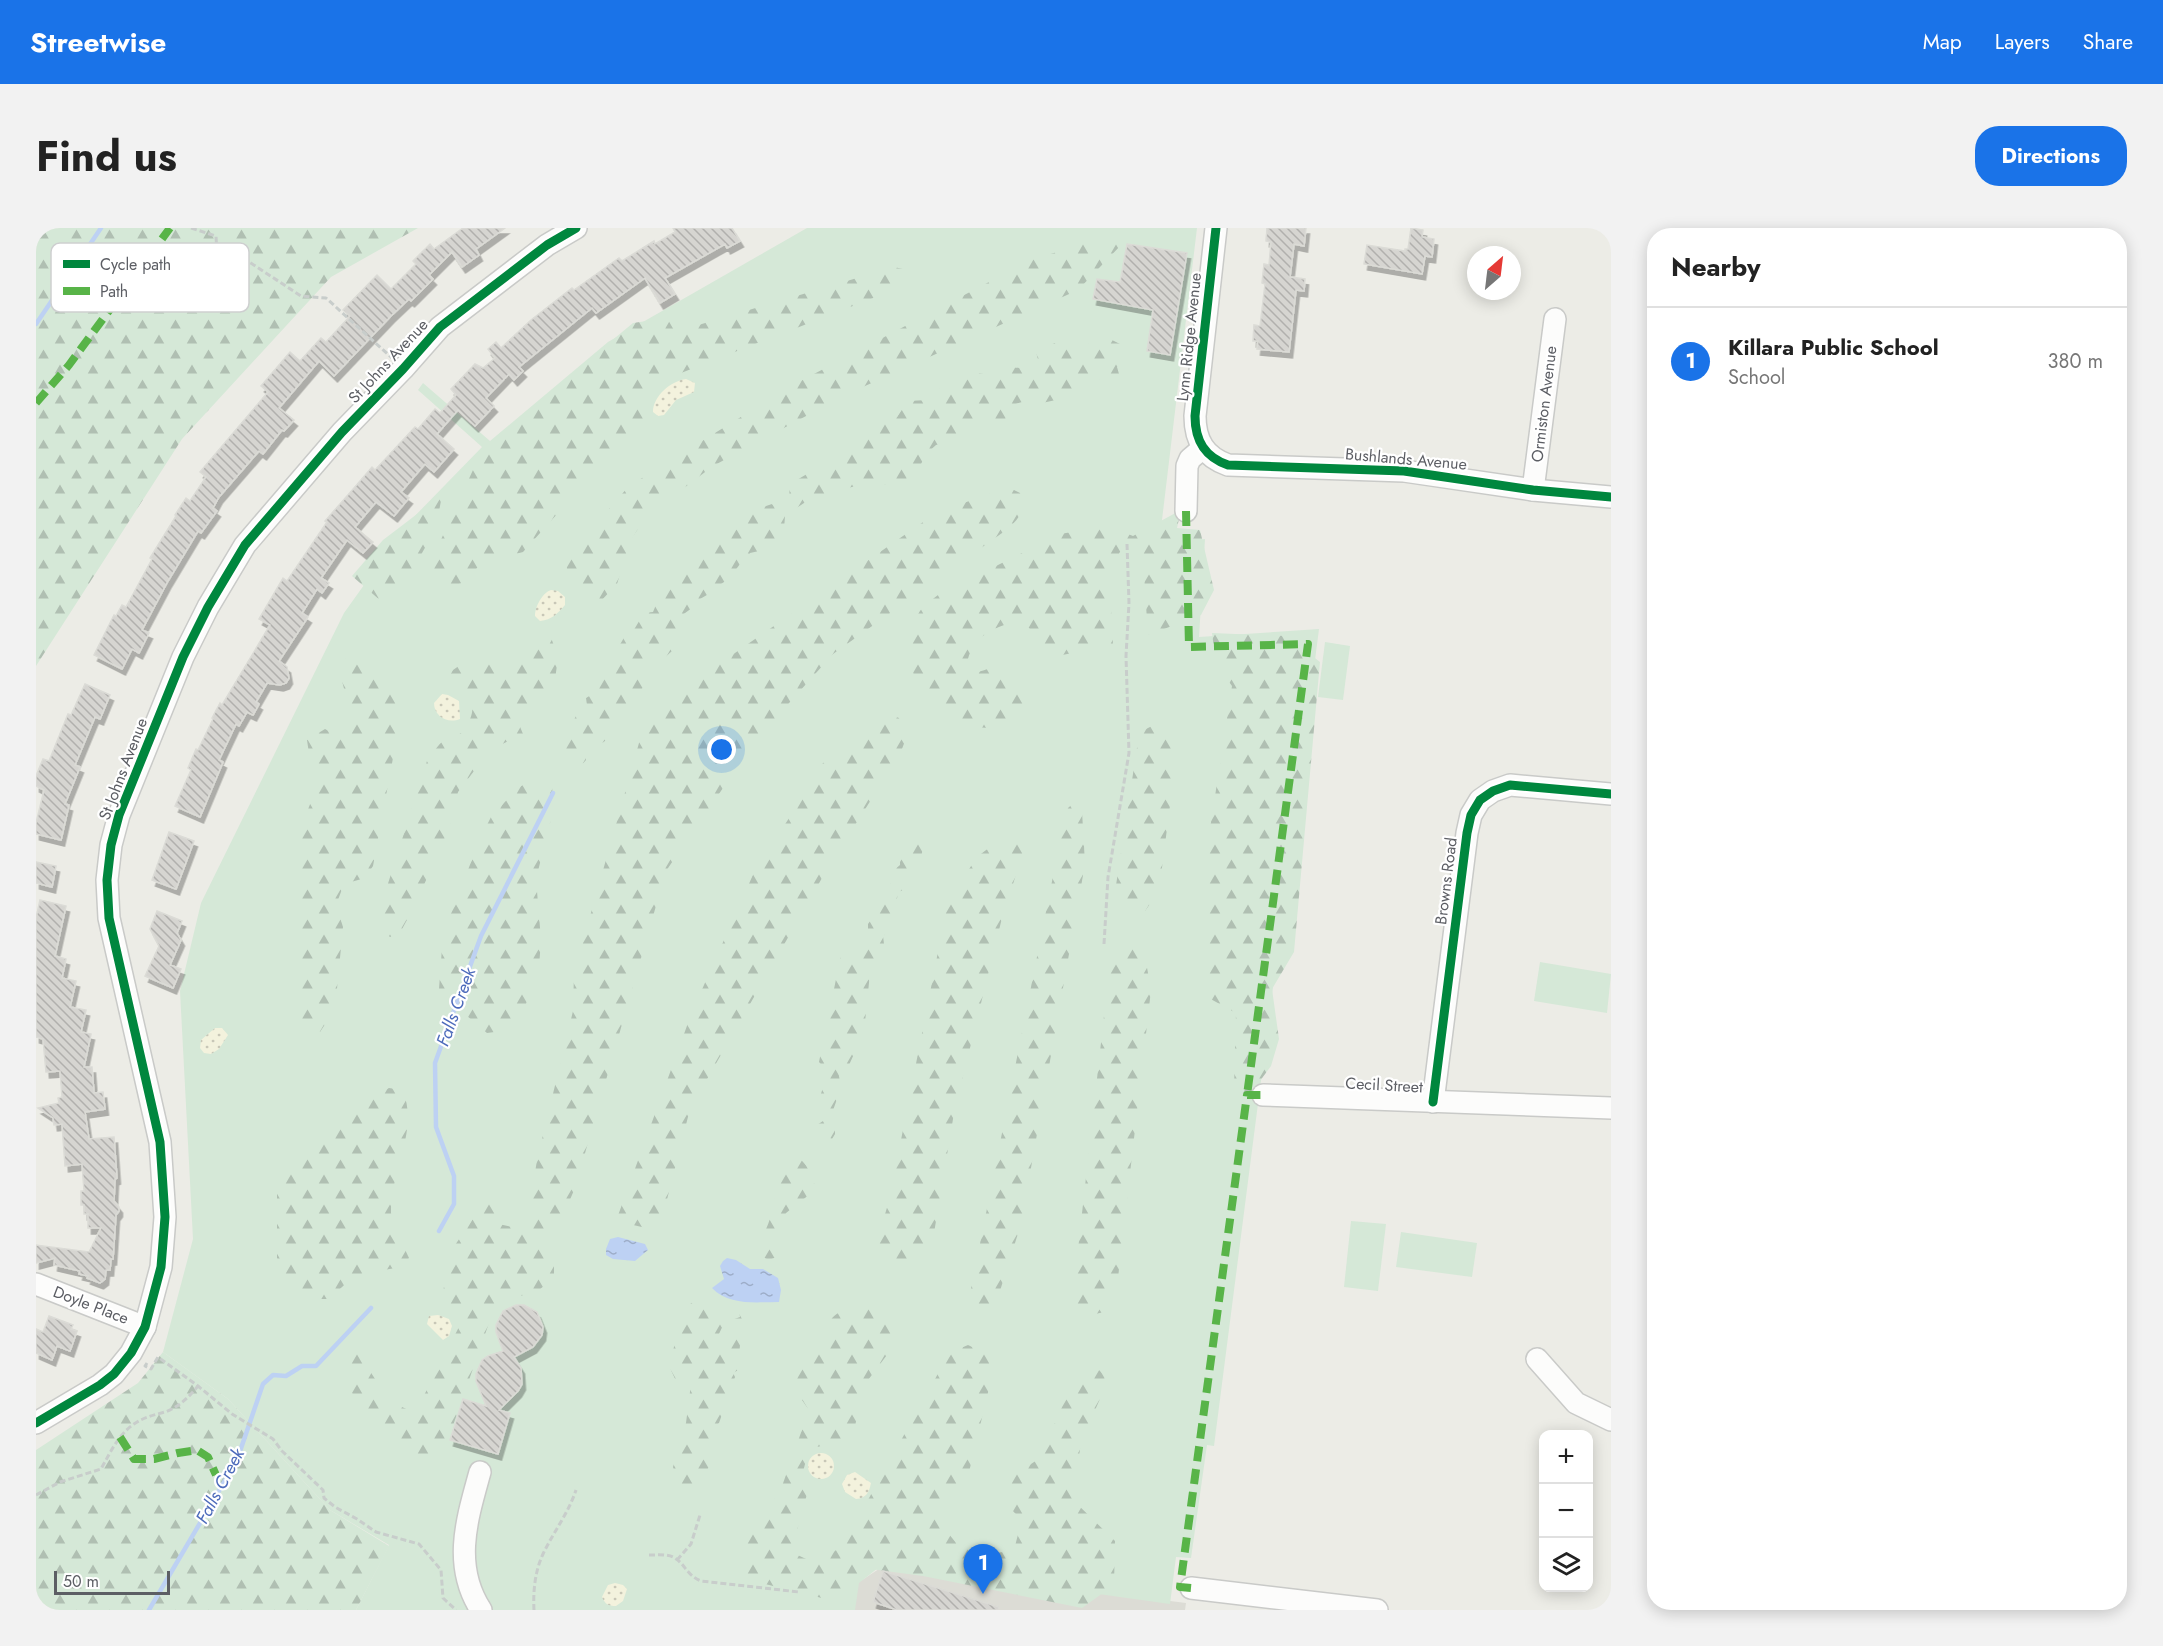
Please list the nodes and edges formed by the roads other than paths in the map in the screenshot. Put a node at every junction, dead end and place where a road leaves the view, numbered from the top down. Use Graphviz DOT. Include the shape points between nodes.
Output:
graph roads {
  1 [pos="576,228"];
  2 [pos="1216,228"];
  3 [pos="1555,319"];
  4 [pos="1203,448"];
  5 [pos="1533,490"];
  6 [pos="1611,497"];
  7 [pos="1186,511"];
  8 [pos="1611,794"];
  9 [pos="1263,1095"];
  10 [pos="1433,1102"];
  11 [pos="1611,1108"];
  12 [pos="36,1284"];
  13 [pos="145,1327"];
  14 [pos="1537,1359"];
  15 [pos="1611,1420"];
  16 [pos="36,1423"];
  17 [pos="480,1472"];
  18 [pos="1191,1588"];
  19 [pos="1339,1608"];
  20 [pos="481,1610"];
  21 [pos="1377,1610"];
  1 -- 13 [label="street, St Johns Avenue" via="547,245 440,327 244,545 183,657 119,815 107,880 109,918 160,1142 164,1180 160,1267"];
  2 -- 4 [label="street, Lynn Ridge Avenue" via="1195,416"];
  3 -- 5 [label="street, Ormiston Avenue"];
  4 -- 5 [label="street, Bushlands Avenue" via="1228,465 1404,471"];
  4 -- 7 [label="street" via="1187,466"];
  5 -- 6 [label="street, Bushlands Avenue"];
  8 -- 10 [label="street, Browns Road" via="1510,785 1479,800 1467,833"];
  9 -- 10 [label="street, Cecil Street"];
  10 -- 11 [label="street, Cecil Street"];
  12 -- 13 [label="street, Doyle Place"];
  13 -- 16 [label="street, St Johns Avenue" via="114,1374"];
  14 -- 15 [label="street" via="1576,1402"];
  17 -- 20 [label="street" via="464,1540 468,1584"];
  18 -- 19 [label="street"];
  19 -- 21 [label="street"];
}
